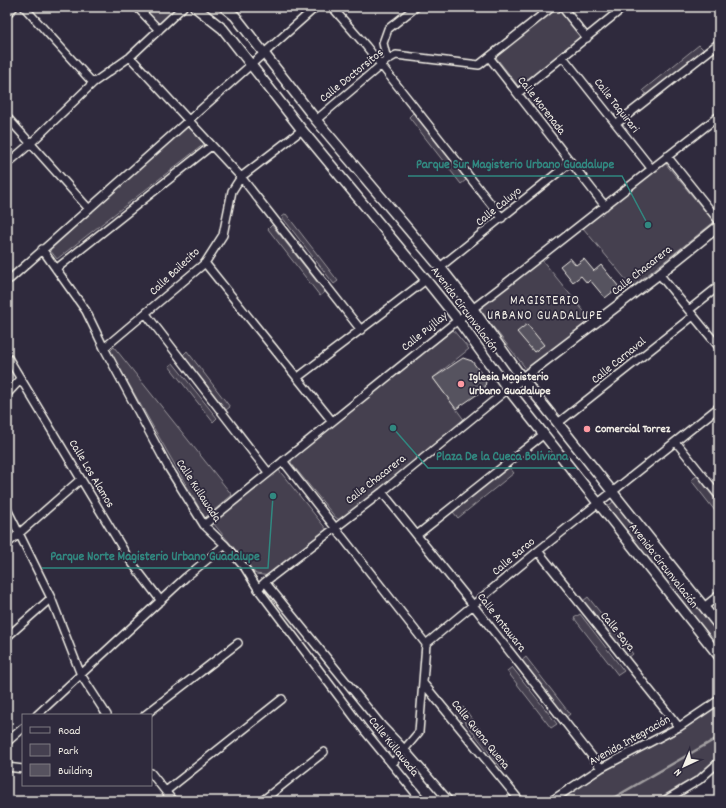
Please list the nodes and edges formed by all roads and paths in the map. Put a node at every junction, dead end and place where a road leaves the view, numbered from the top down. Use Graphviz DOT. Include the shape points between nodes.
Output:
graph roads {
  1 [pos="14,7"];
  2 [pos="24,7"];
  3 [pos="137,7"];
  4 [pos="183,7"];
  5 [pos="195,7"];
  6 [pos="224,7"];
  7 [pos="316,7"];
  8 [pos="332,7"];
  9 [pos="416,7"];
  10 [pos="552,7"];
  11 [pos="562,7"];
  12 [pos="624,7"];
  13 [pos="7,14"];
  14 [pos="159,30"];
  15 [pos="587,38"];
  16 [pos="719,44"];
  17 [pos="264,52"];
  18 [pos="489,56"];
  19 [pos="130,57"];
  20 [pos="563,57"];
  21 [pos="384,63"];
  22 [pos="251,65"];
  23 [pos="93,83"];
  24 [pos="518,93"];
  25 [pos="719,116"];
  26 [pos="7,117"];
  27 [pos="189,119"];
  28 [pos="316,120"];
  29 [pos="616,124"];
  30 [pos="302,130"];
  31 [pos="30,144"];
  32 [pos="212,146"];
  33 [pos="667,156"];
  34 [pos="571,162"];
  35 [pos="7,164"];
  36 [pos="651,168"];
  37 [pos="241,177"];
  38 [pos="605,206"];
  39 [pos="89,210"];
  40 [pos="502,218"];
  41 [pos="719,221"];
  42 [pos="719,226"];
  43 [pos="42,249"];
  44 [pos="205,263"];
  45 [pos="440,267"];
  46 [pos="56,269"];
  47 [pos="659,274"];
  48 [pos="7,275"];
  49 [pos="426,280"];
  50 [pos="719,286"];
  51 [pos="473,309"];
  52 [pos="691,313"];
  53 [pos="146,314"];
  54 [pos="458,320"];
  55 [pos="361,330"];
  56 [pos="719,347"];
  57 [pos="104,348"];
  58 [pos="7,356"];
  59 [pos="297,378"];
  60 [pos="522,378"];
  61 [pos="21,379"];
  62 [pos="508,389"];
  63 [pos="7,394"];
  64 [pos="719,408"];
  65 [pos="332,421"];
  66 [pos="558,424"];
  67 [pos="544,434"];
  68 [pos="676,442"];
  69 [pos="283,461"];
  70 [pos="268,472"];
  71 [pos="81,479"];
  72 [pos="382,492"];
  73 [pos="613,492"];
  74 [pos="719,496"];
  75 [pos="599,504"];
  76 [pos="7,509"];
  77 [pos="204,525"];
  78 [pos="335,528"];
  79 [pos="19,533"];
  80 [pos="417,535"];
  81 [pos="7,544"];
  82 [pos="225,545"];
  83 [pos="538,551"];
  84 [pos="266,582"];
  85 [pos="258,589"];
  86 [pos="719,595"];
  87 [pos="51,598"];
  88 [pos="161,601"];
  89 [pos="473,605"];
  90 [pos="704,607"];
  91 [pos="719,626"];
  92 [pos="7,637"];
  93 [pos="238,643"];
  94 [pos="426,644"];
  95 [pos="719,656"];
  96 [pos="81,675"];
  97 [pos="423,683"];
  98 [pos="282,699"];
  99 [pos="719,700"];
  100 [pos="38,714"];
  101 [pos="106,714"];
  102 [pos="146,714"];
  103 [pos="679,727"];
  104 [pos="22,729"];
  105 [pos="7,742"];
  106 [pos="404,749"];
  107 [pos="324,752"];
  108 [pos="392,764"];
  109 [pos="717,764"];
  110 [pos="7,767"];
  111 [pos="601,768"];
  112 [pos="22,769"];
  113 [pos="152,774"];
  114 [pos="719,774"];
  115 [pos="152,782"];
  116 [pos="159,783"];
  117 [pos="166,791"];
  118 [pos="171,800"];
  119 [pos="262,801"];
  120 [pos="422,801"];
  121 [pos="449,801"];
  122 [pos="520,801"];
  123 [pos="551,801"];
  124 [pos="664,801"];
  1 -- 13 [label="street"];
  2 -- 23 [label="street"];
  3 -- 14 [label="street"];
  4 -- 14 [label="street"];
  5 -- 22 [label="main road, Avenida Circunvalación" via="223,29"];
  6 -- 17 [label="main road, Avenida Circunvalación" via="235,16"];
  7 -- 17 [label="street"];
  8 -- 21 [label="street"];
  9 -- 21 [label="street" via="388,29 383,43"];
  10 -- 18 [label="street, Calle Doctorsitos"];
  11 -- 15 [label="street"];
  12 -- 15 [label="street"];
  14 -- 19 [label="street"];
  15 -- 20 [label="street"];
  16 -- 29 [label="street"];
  17 -- 22 [label="street"];
  17 -- 28 [label="main road, Avenida Circunvalación"];
  18 -- 21 [label="street, Calle Doctorsitos" via="479,65 396,55"];
  18 -- 24 [label="street, Calle Morenada"];
  19 -- 23 [label="street"];
  19 -- 27 [label="street"];
  20 -- 24 [label="street"];
  20 -- 29 [label="street, Calle Taquirari"];
  21 -- 28 [label="street, Calle Doctorsitos"];
  21 -- 40 [label="street"];
  22 -- 27 [label="street"];
  22 -- 30 [label="main road, Avenida Circunvalación"];
  23 -- 31 [label="street"];
  24 -- 34 [label="street, Calle Morenada"];
  25 -- 33 [label="street, Calle Pujllay"];
  26 -- 31 [label="street"];
  27 -- 32 [label="street"];
  27 -- 39 [label="street"];
  28 -- 45 [label="main road, Avenida Circunvalación"];
  29 -- 36 [label="street, Calle Taquirari"];
  30 -- 37 [label="street, Calle Bailecito"];
  30 -- 49 [label="main road, Avenida Circunvalación"];
  31 -- 35 [label="street"];
  31 -- 39 [label="street"];
  32 -- 37 [label="street"];
  32 -- 46 [label="street"];
  33 -- 36 [label="street, Calle Pujllay"];
  33 -- 41 [label="street"];
  34 -- 38 [label="street, Calle Morenada"];
  34 -- 40 [label="street, Calle Caluyo"];
  36 -- 38 [label="street, Calle Pujllay"];
  37 -- 44 [label="street, Calle Bailecito" via="232,191 223,235"];
  37 -- 55 [label="street"];
  38 -- 51 [label="street, Calle Pujllay"];
  39 -- 43 [label="street"];
  40 -- 45 [label="street, Calle Caluyo"];
  42 -- 47 [label="main road, Calle Chacarera"];
  43 -- 46 [label="street, Calle Kullawada"];
  43 -- 48 [label="street" via="10,279"];
  44 -- 53 [label="street, Calle Bailecito"];
  44 -- 59 [label="street"];
  45 -- 51 [label="main road, Avenida Circunvalación"];
  46 -- 57 [label="street, Calle Kullawada" via="86,311"];
  47 -- 52 [label="street"];
  47 -- 60 [label="main road, Calle Chacarera"];
  49 -- 54 [label="main road, Avenida Circunvalación"];
  49 -- 55 [label="street"];
  50 -- 52 [label="street, Calle Carnaval"];
  51 -- 54 [label="street, Calle Pujllay"];
  51 -- 60 [label="main road, Avenida Circunvalación"];
  52 -- 56 [label="street"];
  52 -- 66 [label="street, Calle Carnaval"];
  53 -- 57 [label="street, Calle Bailecito"];
  53 -- 70 [label="street"];
  54 -- 62 [label="main road, Avenida Circunvalación"];
  54 -- 65 [label="street, Calle Pujllay"];
  55 -- 59 [label="street"];
  57 -- 77 [label="street, Calle Kullawada" via="168,466"];
  58 -- 61 [label="street, Calle Los Alamos"];
  59 -- 65 [label="street"];
  60 -- 62 [label="main road, Calle Chacarera"];
  60 -- 66 [label="main road, Avenida Circunvalación"];
  61 -- 63 [label="street"];
  61 -- 71 [label="street, Calle Los Alamos"];
  62 -- 67 [label="main road, Avenida Circunvalación"];
  62 -- 72 [label="street, Calle Chacarera"];
  64 -- 68 [label="street, Calle Sarao"];
  65 -- 69 [label="street, Calle Pujllay"];
  66 -- 73 [label="main road, Avenida Circunvalación"];
  67 -- 75 [label="main road, Avenida Circunvalación"];
  67 -- 80 [label="street"];
  68 -- 73 [label="street, Calle Sarao"];
  68 -- 74 [label="street"];
  69 -- 70 [label="street, Calle Pujllay"];
  69 -- 78 [label="street"];
  70 -- 77 [label="street, Calle Pujllay"];
  71 -- 79 [label="street"];
  71 -- 88 [label="street, Calle Los Alamos" via="128,558"];
  72 -- 78 [label="street, Calle Chacarera"];
  72 -- 80 [label="street, Calle Antawara"];
  73 -- 75 [label="street, Calle Sarao"];
  73 -- 90 [label="main road, Avenida Circunvalación"];
  75 -- 83 [label="street, Calle Sarao"];
  75 -- 95 [label="main road, Avenida Circunvalación"];
  76 -- 79 [label="street"];
  77 -- 82 [label="street, Calle Kullawada"];
  78 -- 84 [label="street, Calle Chacarera"];
  78 -- 94 [label="street"];
  79 -- 81 [label="street"];
  79 -- 87 [label="street"];
  80 -- 89 [label="street, Calle Antawara"];
  82 -- 85 [label="street, Calle Kullawada" via="245,568"];
  82 -- 88 [label="street"];
  83 -- 89 [label="street, Calle Sarao"];
  83 -- 103 [label="street, Calle Saya"];
  84 -- 85 [label="street, Calle Chacarera"];
  84 -- 106 [label="street" via="382,726"];
  85 -- 108 [label="street, Calle Kullawada"];
  86 -- 90 [label="street"];
  87 -- 92 [label="street"];
  87 -- 96 [label="street"];
  88 -- 96 [label="street"];
  89 -- 94 [label="street, Calle Sarao"];
  89 -- 111 [label="street, Calle Antawara"];
  90 -- 91 [label="main road, Avenida Circunvalación"];
  93 -- 102 [label="street"];
  94 -- 97 [label="street"];
  96 -- 100 [label="street"];
  96 -- 101 [label="street"];
  97 -- 106 [label="street" via="419,732"];
  97 -- 122 [label="street, Calle Quena Quena"];
  98 -- 117 [label="street"];
  99 -- 103 [label="street, Avenida Integración"];
  103 -- 111 [label="street, Avenida Integración"];
  104 -- 105 [label="street"];
  106 -- 108 [label="street"];
  106 -- 121 [label="street"];
  107 -- 119 [label="street"];
  108 -- 120 [label="street, Calle Kullawada"];
  109 -- 114 [label="street"];
  109 -- 124 [label="street" via="699,780"];
  110 -- 112 [label="street"];
  111 -- 123 [label="street, Avenida Integración"];
  113 -- 116 [label="street"];
  115 -- 116 [label="street"];
  116 -- 117 [label="street"];
  117 -- 118 [label="street"];
}
